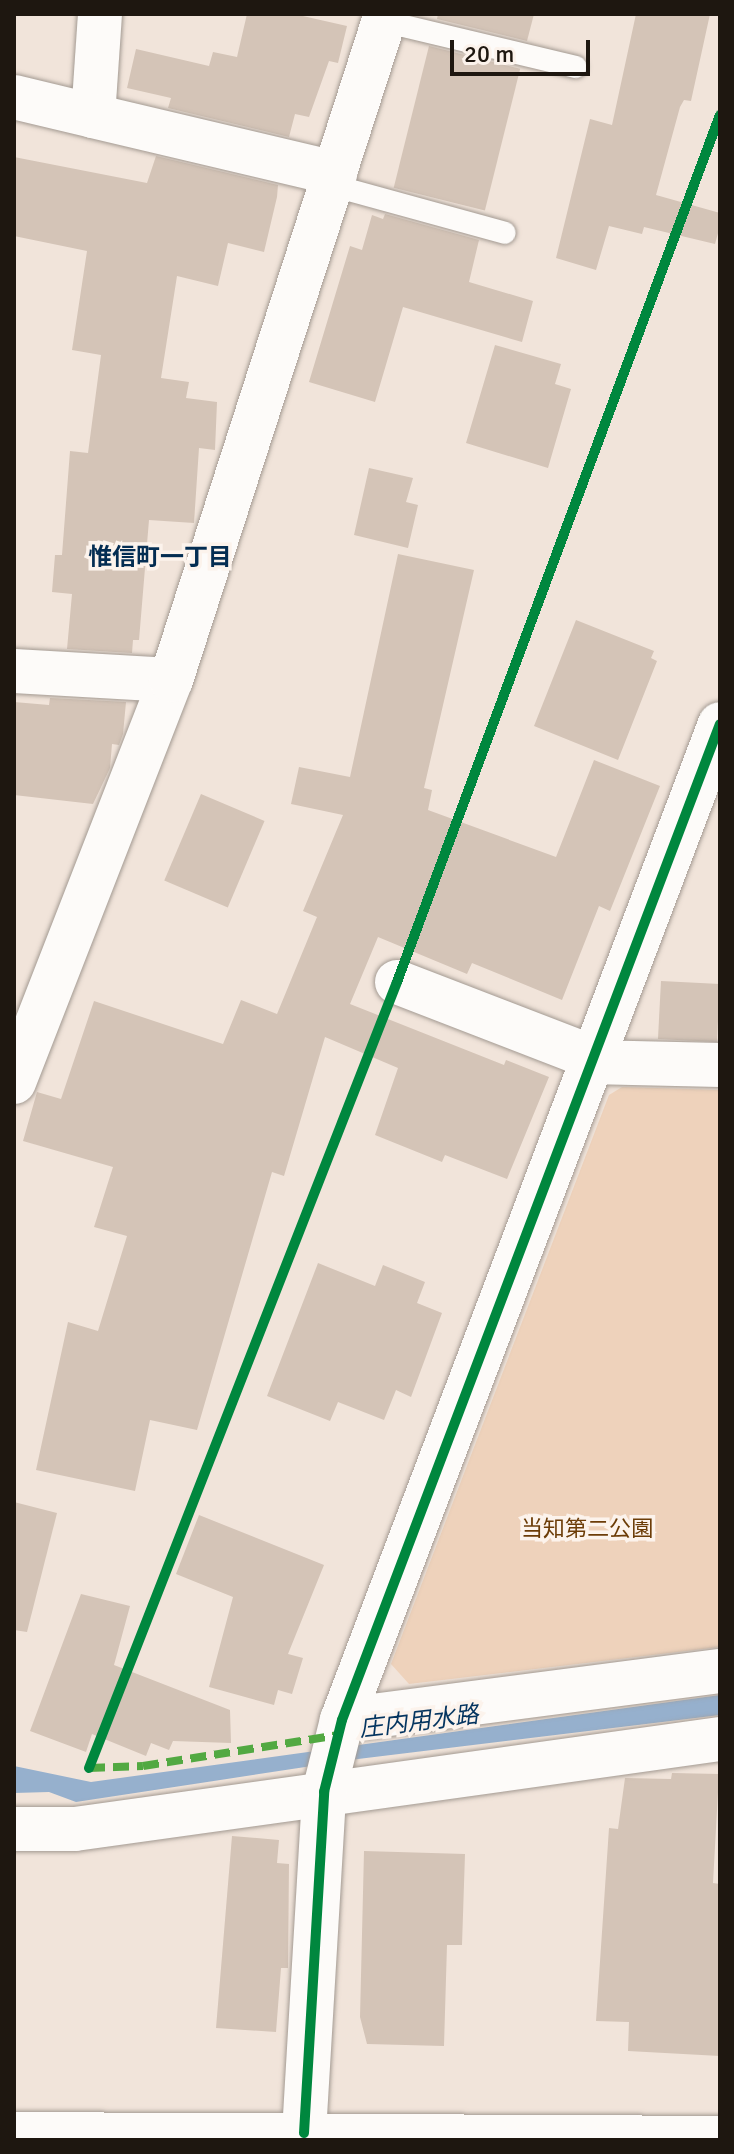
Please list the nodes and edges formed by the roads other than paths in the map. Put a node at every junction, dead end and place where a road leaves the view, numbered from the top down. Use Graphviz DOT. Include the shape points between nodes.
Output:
graph roads {
  1 [pos="100,14"];
  2 [pos="384,18"];
  3 [pos="576,67"];
  4 [pos="14,97"];
  5 [pos="93,116"];
  6 [pos="333,179"];
  7 [pos="505,233"];
  8 [pos="14,671"];
  9 [pos="171,680"];
  10 [pos="720,724"];
  11 [pos="397,982"];
  12 [pos="590,1059"];
  13 [pos="720,1065"];
  14 [pos="14,1082"];
  15 [pos="720,1671"];
  16 [pos="720,1739"];
  17 [pos="334,1754"];
  18 [pos="14,1829"];
  19 [pos="304,2133"];
  20 [pos="14,2134"];
  21 [pos="720,2138"];
  1 -- 5 [label="street"];
  2 -- 3 [label="lane"];
  2 -- 6 [label="street"];
  4 -- 5 [label="street"];
  5 -- 6 [label="street"];
  6 -- 7 [label="lane"];
  6 -- 9 [label="street"];
  8 -- 9 [label="street"];
  9 -- 14 [label="street"];
  10 -- 12 [label="street"];
  11 -- 12 [label="street"];
  12 -- 13 [label="street"];
  12 -- 17 [label="street"];
  15 -- 17 [label="street"];
  16 -- 17 [label="street"];
  17 -- 18 [label="street" via="75,1829"];
  17 -- 19 [label="street"];
  19 -- 20 [label="street"];
  19 -- 21 [label="street"];
}
